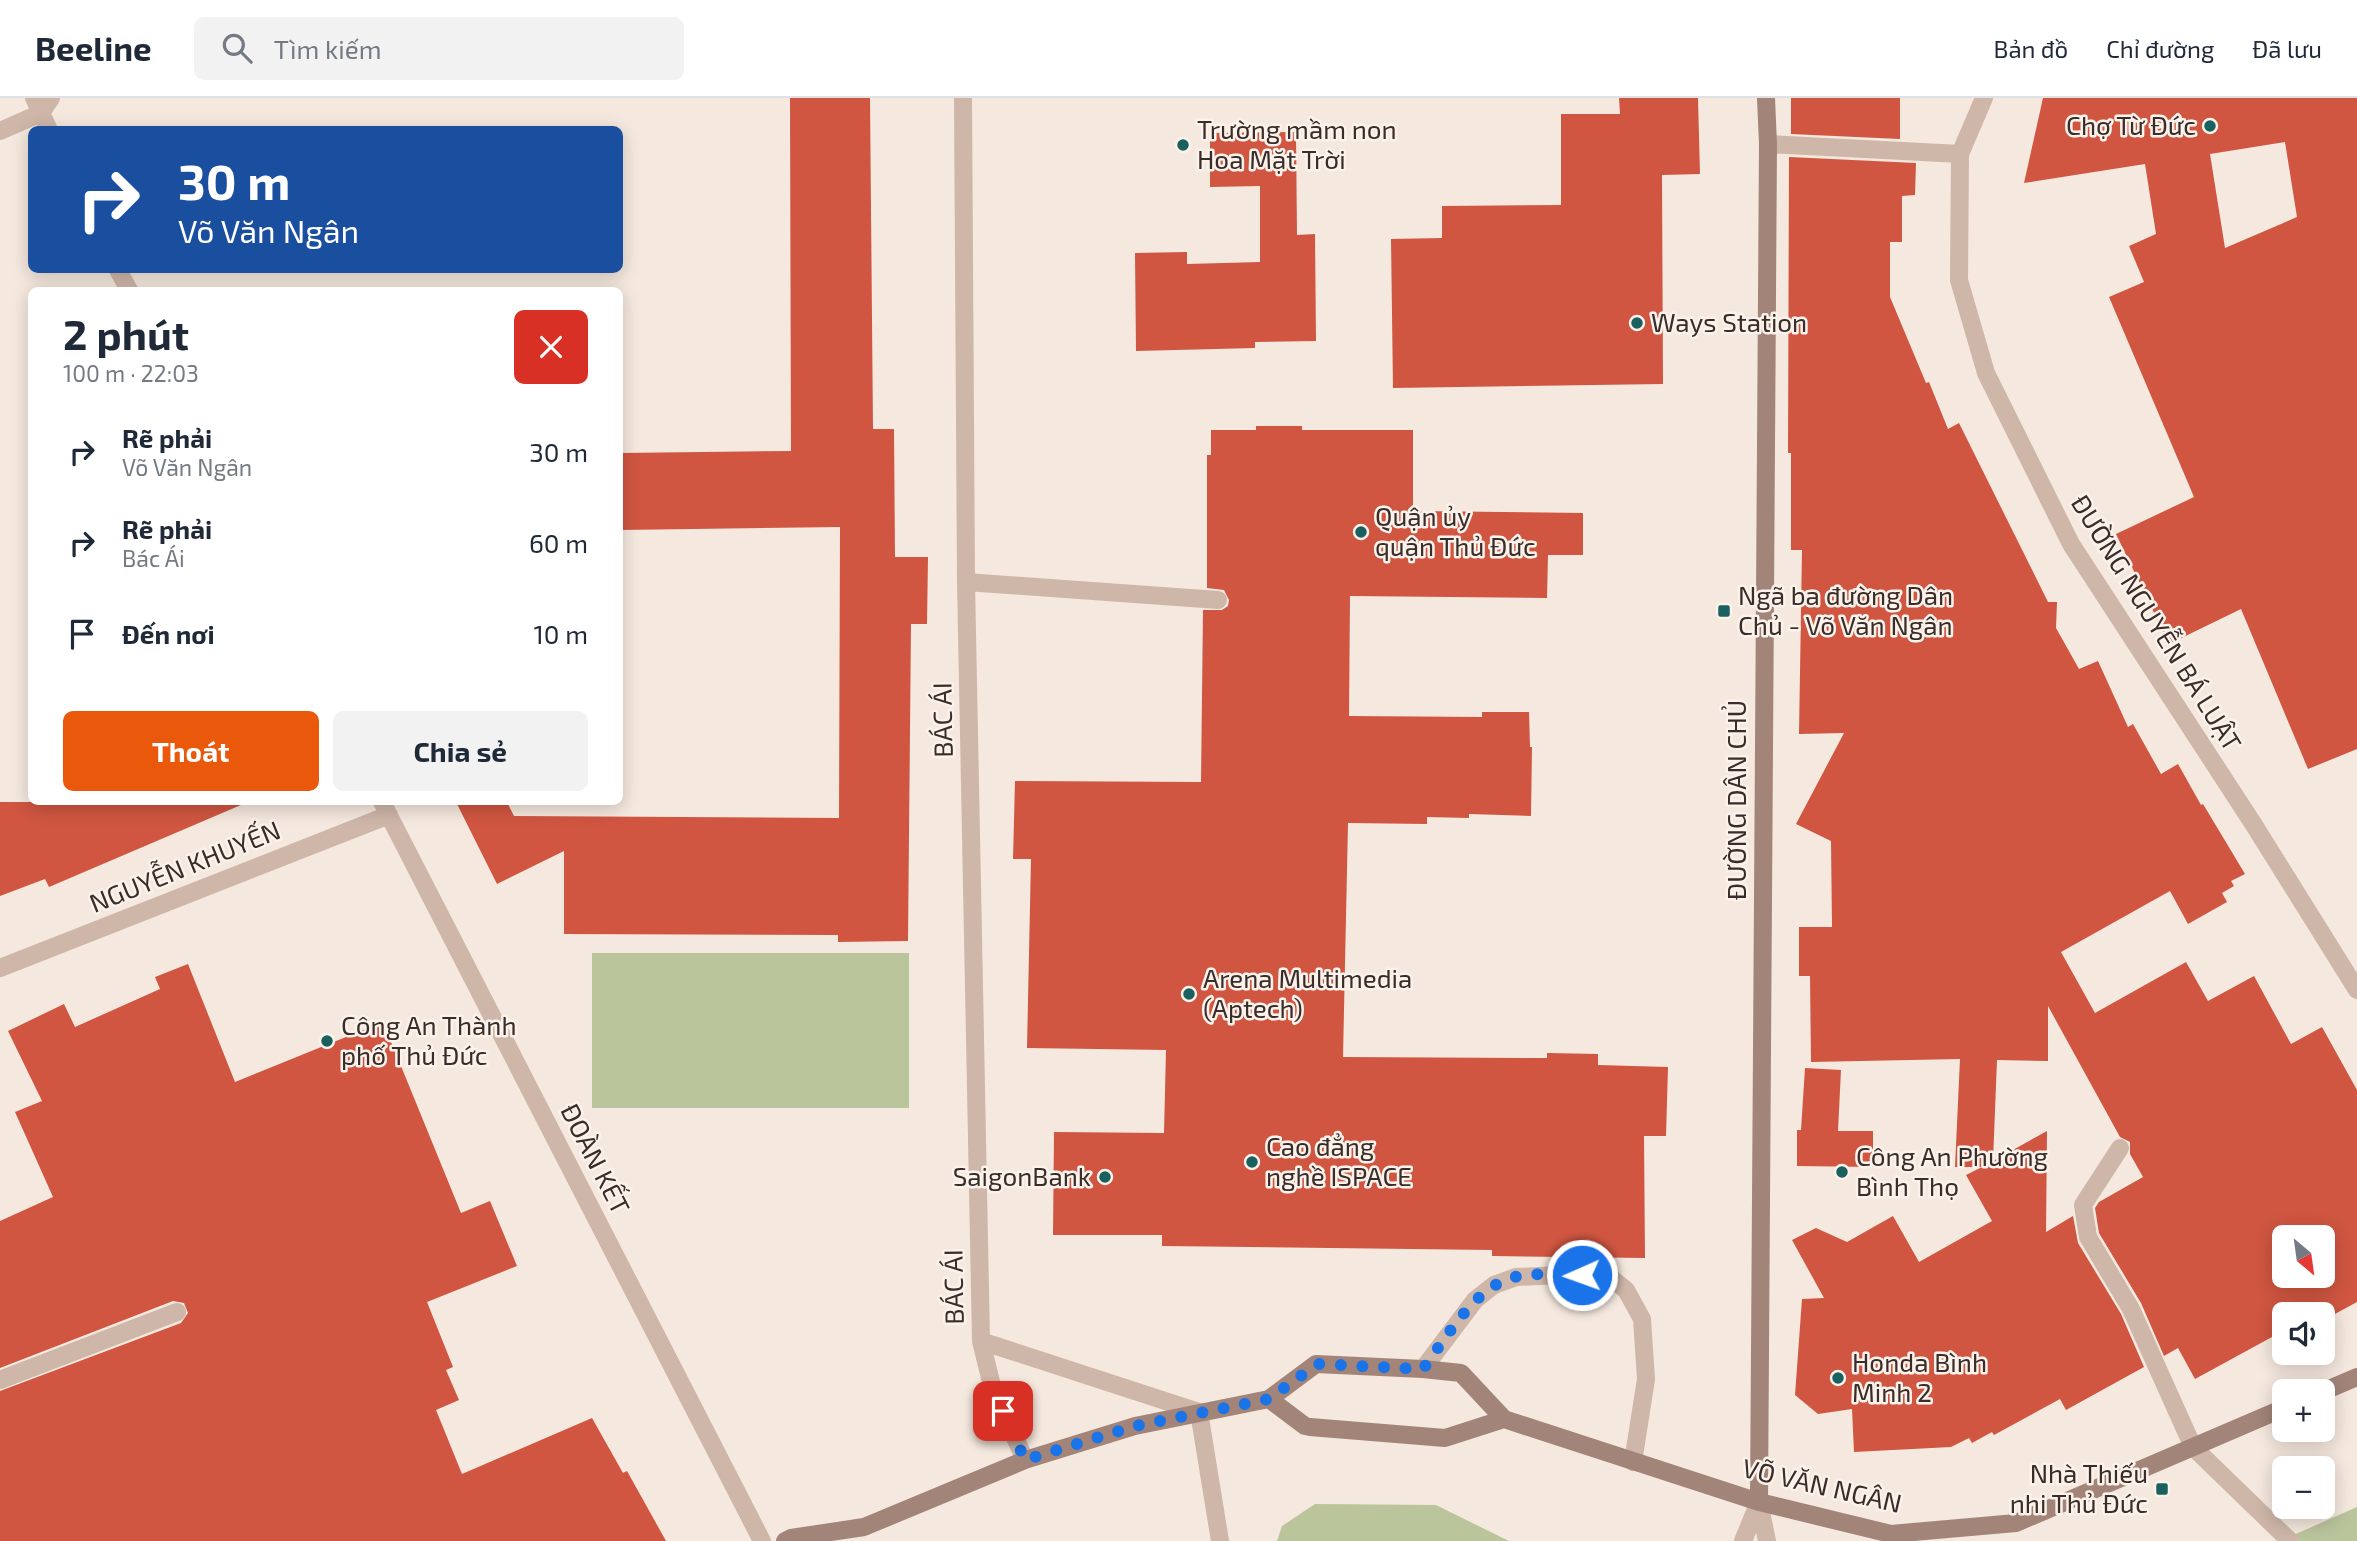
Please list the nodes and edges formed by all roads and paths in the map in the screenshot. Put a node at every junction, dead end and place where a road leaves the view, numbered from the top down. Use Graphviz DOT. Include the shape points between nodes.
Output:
graph roads {
  1 [pos="51,98"];
  2 [pos="963,98"];
  3 [pos="1766,98"];
  4 [pos="1984,98"];
  5 [pos="37,106"];
  6 [pos="47,126"];
  7 [pos="0,131"];
  8 [pos="1768,144"];
  9 [pos="1960,154"];
  10 [pos="966,582"];
  11 [pos="1218,600"];
  12 [pos="386,808"];
  13 [pos="0,968"];
  14 [pos="2357,990"];
  15 [pos="2120,1148"];
  16 [pos="177,1312"];
  17 [pos="981,1341"];
  18 [pos="1423,1369"];
  19 [pos="2357,1377"];
  20 [pos="0,1380"];
  21 [pos="2335,1386"];
  22 [pos="1269,1399"];
  23 [pos="1199,1412"];
  24 [pos="2272,1413"];
  25 [pos="1504,1419"];
  26 [pos="2193,1447"];
  27 [pos="1025,1460"];
  28 [pos="1633,1462"];
  29 [pos="1759,1503"];
  30 [pos="859,1534"];
  31 [pos="762,1541"];
  32 [pos="785,1541"];
  33 [pos="1220,1541"];
  34 [pos="1743,1541"];
  35 [pos="1767,1541"];
  36 [pos="2290,1541"];
  1 -- 5 [label="street"];
  2 -- 10 [label="street, BÁC ÁI"];
  3 -- 8 [label="main road, ĐƯỜNG DÂN CHỦ"];
  4 -- 9 [label="street, ĐƯỜNG NGUYỄN BÁ LUẬT"];
  5 -- 6 [label="street"];
  5 -- 7 [label="street"];
  8 -- 9 [label="street"];
  8 -- 29 [label="main road, ĐƯỜNG DÂN CHỦ"];
  9 -- 14 [label="street, ĐƯỜNG NGUYỄN BÁ LUẬT" via="1959,280 1986,373 2071,544"];
  10 -- 11 [label="street"];
  10 -- 17 [label="street, BÁC ÁI"];
  12 -- 13 [label="street, NGUYỄN KHUYẾN"];
  12 -- 31 [label="street, ĐOÀN KẾT"];
  15 -- 26 [label="street" via="2083,1205 2088,1237 2131,1309"];
  16 -- 20 [label="street"];
  17 -- 23 [label="street, BÁC ÁI"];
  17 -- 27 [label="street, BÁC ÁI" via="992,1386"];
  18 -- 22 [label="main road, VÕ VĂN NGÂN" via="1317,1364"];
  18 -- 25 [label="main road, VÕ VĂN NGÂN" via="1461,1373"];
  18 -- 28 [label="street" via="1475,1300 1494,1285 1516,1277 1611,1278 1626,1290 1642,1318 1646,1379"];
  19 -- 21 [label="main road"];
  22 -- 23 [label="main road, VÕ VĂN NGÂN"];
  22 -- 25 [label="main road" via="1310,1427 1445,1437"];
  23 -- 27 [label="main road, VÕ VĂN NGÂN" via="1135,1426"];
  23 -- 33 [label="street"];
  24 -- 26 [label="main road, VÕ VĂN NGÂN"];
  25 -- 28 [label="main road, VÕ VĂN NGÂN"];
  26 -- 29 [label="main road, VÕ VĂN NGÂN" via="2016,1523 1891,1534"];
  26 -- 36 [label="street"];
  27 -- 30 [label="main road, VÕ VĂN NGÂN"];
  28 -- 29 [label="main road, VÕ VĂN NGÂN"];
  29 -- 34 [label="street"];
  29 -- 35 [label="street"];
  30 -- 32 [label="main road, VÕ VĂN NGÂN"];
}
